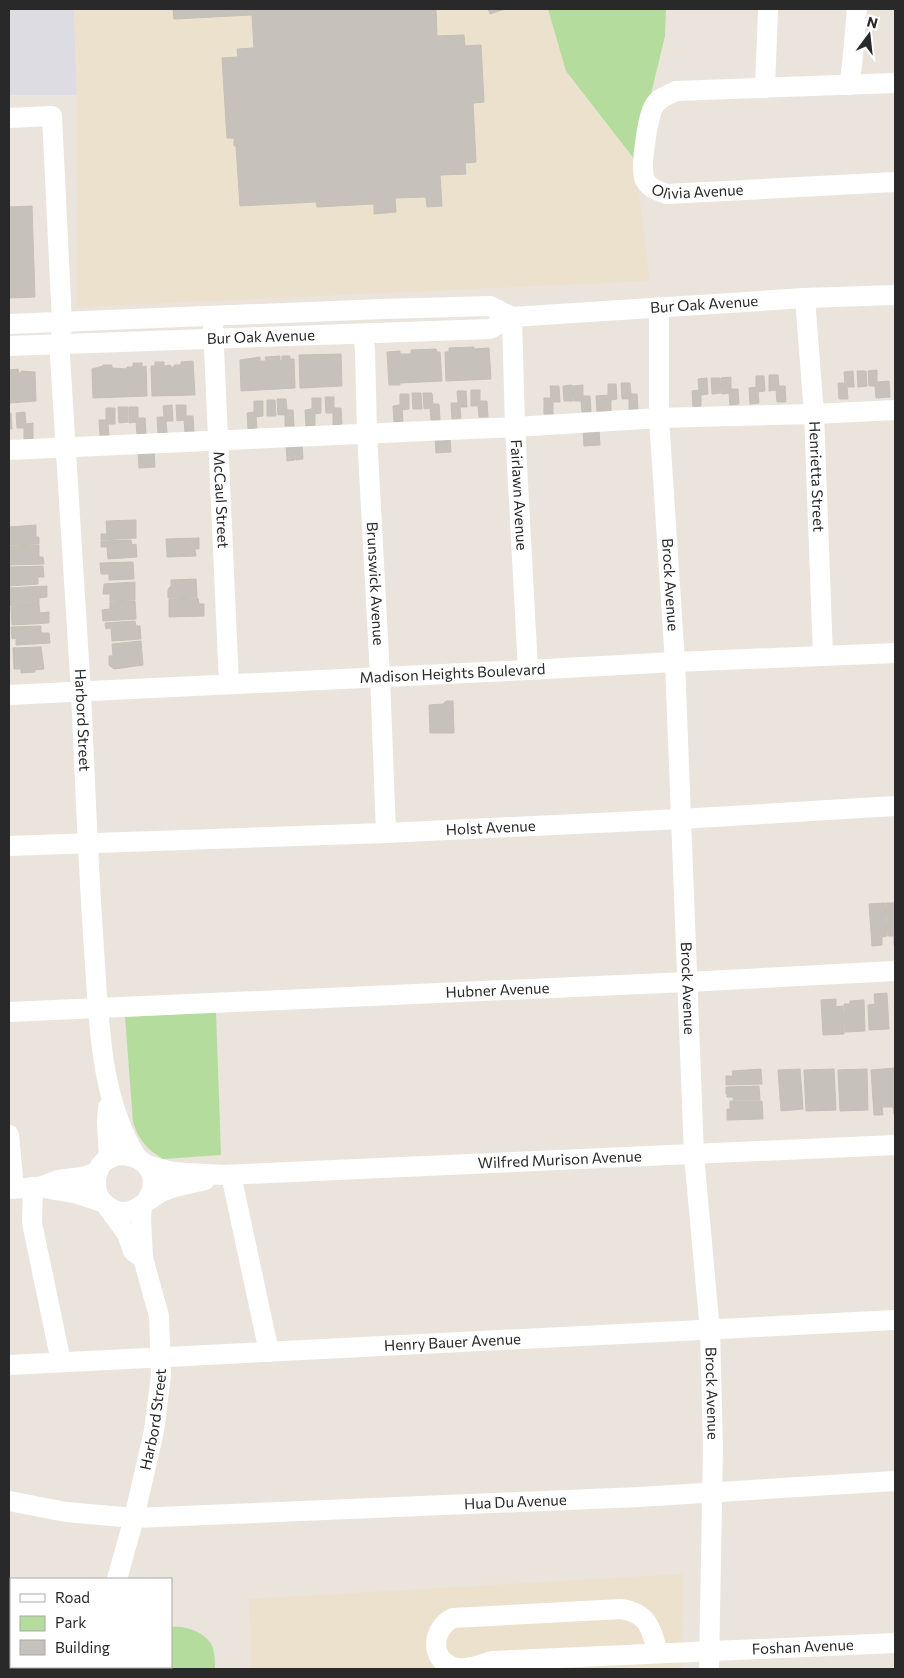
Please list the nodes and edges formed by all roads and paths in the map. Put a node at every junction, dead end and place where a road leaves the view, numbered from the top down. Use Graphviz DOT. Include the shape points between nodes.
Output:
graph roads {
  1 [pos="768,9"];
  2 [pos="857,9"];
  3 [pos="895,83"];
  4 [pos="849,85"];
  5 [pos="765,88"];
  6 [pos="9,118"];
  7 [pos="895,182"];
  8 [pos="895,295"];
  9 [pos="805,298"];
  10 [pos="659,307"];
  11 [pos="213,316"];
  12 [pos="512,317"];
  13 [pos="62,322"];
  14 [pos="9,324"];
  15 [pos="363,334"];
  16 [pos="213,340"];
  17 [pos="61,344"];
  18 [pos="9,346"];
  19 [pos="895,410"];
  20 [pos="814,414"];
  21 [pos="659,418"];
  22 [pos="515,427"];
  23 [pos="367,433"];
  24 [pos="218,441"];
  25 [pos="65,448"];
  26 [pos="9,450"];
  27 [pos="895,652"];
  28 [pos="823,656"];
  29 [pos="674,662"];
  30 [pos="528,670"];
  31 [pos="380,676"];
  32 [pos="229,684"];
  33 [pos="80,691"];
  34 [pos="9,695"];
  35 [pos="895,806"];
  36 [pos="680,820"];
  37 [pos="386,833"];
  38 [pos="87,843"];
  39 [pos="9,846"];
  40 [pos="895,971"];
  41 [pos="687,982"];
  42 [pos="98,1009"];
  43 [pos="9,1012"];
  44 [pos="110,1095"];
  45 [pos="9,1135"];
  46 [pos="895,1145"];
  47 [pos="694,1155"];
  48 [pos="141,1161"];
  49 [pos="104,1165"];
  50 [pos="227,1175"];
  51 [pos="24,1188"];
  52 [pos="104,1204"];
  53 [pos="144,1204"];
  54 [pos="143,1258"];
  55 [pos="895,1320"];
  56 [pos="710,1330"];
  57 [pos="269,1352"];
  58 [pos="160,1357"];
  59 [pos="61,1362"];
  60 [pos="9,1365"];
  61 [pos="895,1481"];
  62 [pos="712,1492"];
  63 [pos="9,1501"];
  64 [pos="134,1518"];
  65 [pos="117,1578"];
  66 [pos="895,1642"];
  67 [pos="651,1658"];
  68 [pos="709,1660"];
  69 [pos="452,1668"];
  1 -- 5 [label="street"];
  2 -- 4 [label="street"];
  3 -- 4 [label="street, Olivia Avenue"];
  4 -- 5 [label="street, Olivia Avenue"];
  5 -- 7 [label="street, Olivia Avenue" via="676,91 662,97 653,106 642,158 644,178 653,189 667,194"];
  6 -- 13 [label="street, Harbord Street" via="52,116"];
  8 -- 9 [label="street, Bur Oak Avenue"];
  9 -- 10 [label="street, Bur Oak Avenue"];
  9 -- 20 [label="street, Henrietta Street"];
  10 -- 12 [label="street, Bur Oak Avenue"];
  10 -- 21 [label="street, Brock Avenue"];
  11 -- 12 [label="street, Bur Oak Avenue" via="490,306"];
  11 -- 13 [label="street, Bur Oak Avenue"];
  11 -- 16 [label="street, McCaul Street"];
  12 -- 15 [label="street, Bur Oak Avenue" via="490,329"];
  12 -- 22 [label="street, Fairlawn Avenue"];
  13 -- 14 [label="street, Bur Oak Avenue"];
  13 -- 17 [label="street, Harbord Street"];
  15 -- 16 [label="street, Bur Oak Avenue"];
  15 -- 23 [label="street, Brunswick Avenue"];
  16 -- 17 [label="street, Bur Oak Avenue"];
  16 -- 24 [label="street, McCaul Street"];
  17 -- 18 [label="street, Bur Oak Avenue"];
  17 -- 25 [label="street, Harbord Street"];
  19 -- 20 [label="street"];
  20 -- 21 [label="street"];
  20 -- 28 [label="street, Henrietta Street"];
  21 -- 22 [label="street"];
  21 -- 29 [label="street, Brock Avenue"];
  22 -- 23 [label="street"];
  22 -- 30 [label="street, Fairlawn Avenue"];
  23 -- 24 [label="street"];
  23 -- 31 [label="street, Brunswick Avenue"];
  24 -- 25 [label="street"];
  24 -- 32 [label="street, McCaul Street"];
  25 -- 26 [label="street"];
  25 -- 33 [label="street, Harbord Street"];
  27 -- 28 [label="street, Madison Heights Boulevard"];
  28 -- 29 [label="street, Madison Heights Boulevard"];
  29 -- 30 [label="street, Madison Heights Boulevard"];
  29 -- 36 [label="street, Brock Avenue"];
  30 -- 31 [label="street, Madison Heights Boulevard"];
  31 -- 32 [label="street, Madison Heights Boulevard"];
  31 -- 37 [label="street, Brunswick Avenue"];
  32 -- 33 [label="street, Madison Heights Boulevard"];
  33 -- 34 [label="street, Madison Heights Boulevard"];
  33 -- 38 [label="street, Harbord Street"];
  35 -- 36 [label="street, Holst Avenue"];
  36 -- 37 [label="street, Holst Avenue"];
  36 -- 41 [label="street, Brock Avenue"];
  37 -- 38 [label="street, Holst Avenue"];
  38 -- 39 [label="street, Holst Avenue"];
  38 -- 42 [label="street, Harbord Street"];
  40 -- 41 [label="street, Hubner Avenue"];
  41 -- 42 [label="street, Hubner Avenue"];
  41 -- 47 [label="street, Brock Avenue"];
  42 -- 43 [label="street, Hubner Avenue"];
  42 -- 44 [label="street, Harbord Street"];
  44 -- 48 [label="street, Harbord Street" via="123,1135"];
  44 -- 49 [label="street, Harbord Street"];
  45 -- 51 [label="street"];
  46 -- 47 [label="street, Wilfred Murison Avenue"];
  47 -- 50 [label="street, Wilfred Murison Avenue"];
  47 -- 56 [label="street, Brock Avenue"];
  48 -- 49 [label="street" via="120,1155"];
  48 -- 50 [label="street, Wilfred Murison Avenue" via="172,1172"];
  48 -- 53 [label="street" via="152,1179 150,1195"];
  49 -- 51 [label="street" via="82,1177"];
  49 -- 52 [label="street" via="96,1187"];
  50 -- 53 [label="street, Wilfred Murison Avenue" via="165,1190"];
  50 -- 57 [label="street"];
  51 -- 52 [label="street" via="78,1194"];
  51 -- 59 [label="street"];
  52 -- 53 [label="street" via="120,1212 128,1212"];
  52 -- 54 [label="street, Harbord Street" via="127,1234 134,1251"];
  53 -- 54 [label="street, Harbord Street" via="141,1218"];
  54 -- 58 [label="street, Harbord Street" via="159,1316"];
  55 -- 56 [label="street, Henry Bauer Avenue"];
  56 -- 57 [label="street, Henry Bauer Avenue"];
  56 -- 62 [label="street, Brock Avenue"];
  57 -- 58 [label="street, Henry Bauer Avenue"];
  58 -- 59 [label="street, Henry Bauer Avenue"];
  58 -- 64 [label="street, Harbord Street" via="154,1431"];
  59 -- 60 [label="street, Henry Bauer Avenue"];
  61 -- 62 [label="street, Hua Du Avenue"];
  62 -- 64 [label="street, Hua Du Avenue"];
  62 -- 68 [label="street, Brock Avenue"];
  63 -- 64 [label="street, Hua Du Avenue" via="66,1512"];
  64 -- 65 [label="street, Harbord Street"];
  66 -- 68 [label="street, Foshan Avenue"];
  67 -- 68 [label="street, Foshan Avenue"];
  67 -- 69 [label="street, Foshan Avenue" via="492,1661"];
  67 -- 69 [label="street" via="648,1622 631,1610 621,1609 453,1618 441,1626 435,1645 438,1655"];
}
